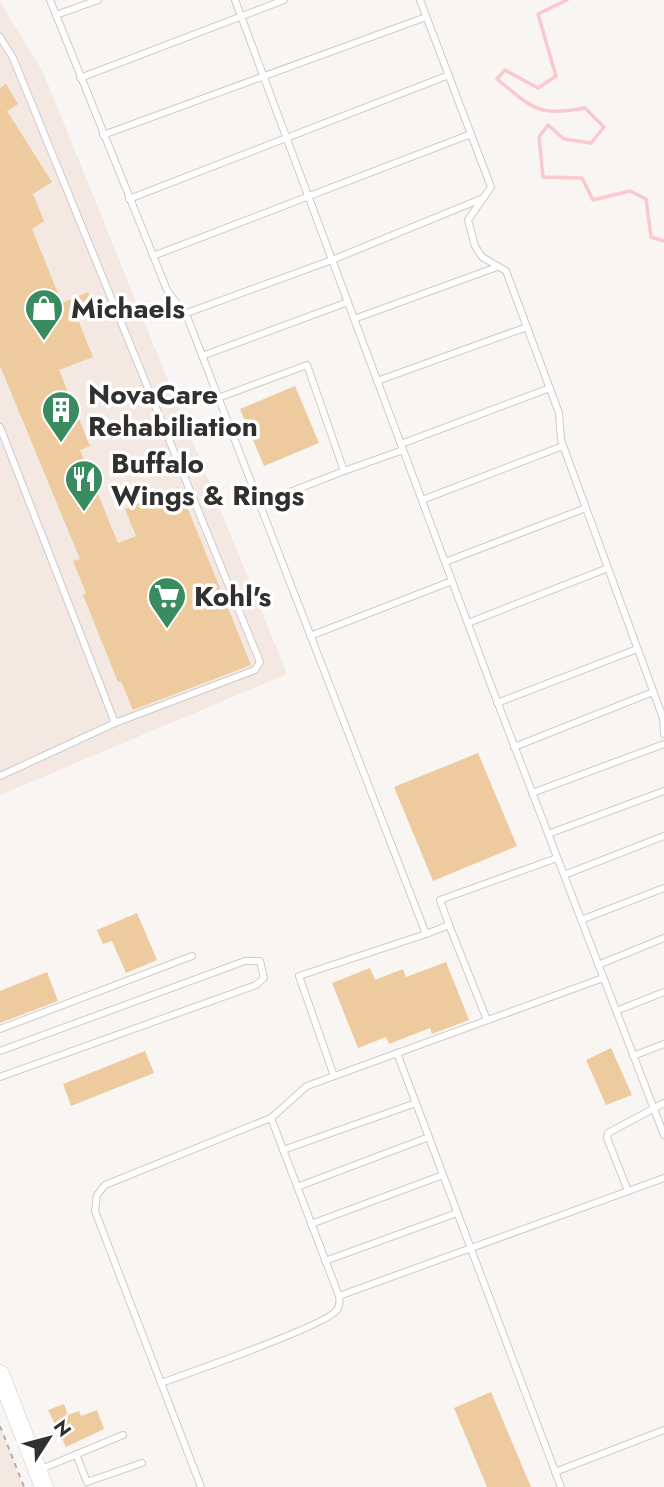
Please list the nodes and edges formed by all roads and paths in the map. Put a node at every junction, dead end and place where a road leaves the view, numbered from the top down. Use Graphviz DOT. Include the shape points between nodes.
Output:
graph roads {
  1 [pos="50,0"];
  2 [pos="98,0"];
  3 [pos="235,0"];
  4 [pos="284,0"];
  5 [pos="420,0"];
  6 [pos="56,15"];
  7 [pos="242,17"];
  8 [pos="426,17"];
  9 [pos="0,37"];
  10 [pos="449,75"];
  11 [pos="264,77"];
  12 [pos="80,78"];
  13 [pos="471,134"];
  14 [pos="103,135"];
  15 [pos="286,138"];
  16 [pos="486,197"];
  17 [pos="309,198"];
  18 [pos="129,199"];
  19 [pos="153,256"];
  20 [pos="332,260"];
  21 [pos="498,267"];
  22 [pos="348,302"];
  23 [pos="184,314"];
  24 [pos="354,319"];
  25 [pos="527,327"];
  26 [pos="202,356"];
  27 [pos="377,381"];
  28 [pos="550,388"];
  29 [pos="218,398"];
  30 [pos="0,427"];
  31 [pos="563,446"];
  32 [pos="402,447"];
  33 [pos="344,471"];
  34 [pos="422,500"];
  35 [pos="259,505"];
  36 [pos="586,508"];
  37 [pos="445,562"];
  38 [pos="608,568"];
  39 [pos="452,581"];
  40 [pos="468,623"];
  41 [pos="310,636"];
  42 [pos="637,649"];
  43 [pos="653,692"];
  44 [pos="497,703"];
  45 [pos="115,723"];
  46 [pos="664,734"];
  47 [pos="664,744"];
  48 [pos="514,747"];
  49 [pos="0,776"];
  50 [pos="664,791"];
  51 [pos="532,793"];
  52 [pos="548,834"];
  53 [pos="664,836"];
  54 [pos="557,858"];
  55 [pos="564,875"];
  56 [pos="664,888"];
  57 [pos="581,920"];
  58 [pos="449,925"];
  59 [pos="426,934"];
  60 [pos="664,938"];
  61 [pos="192,956"];
  62 [pos="598,965"];
  63 [pos="603,978"];
  64 [pos="664,992"];
  65 [pos="616,1011"];
  66 [pos="487,1020"];
  67 [pos="0,1029"];
  68 [pos="664,1044"];
  69 [pos="0,1051"];
  70 [pos="397,1053"];
  71 [pos="634,1056"];
  72 [pos="334,1076"];
  73 [pos="0,1077"];
  74 [pos="416,1102"];
  75 [pos="664,1103"];
  76 [pos="653,1107"];
  77 [pos="271,1118"];
  78 [pos="664,1135"];
  79 [pos="429,1137"];
  80 [pos="283,1150"];
  81 [pos="443,1175"];
  82 [pos="664,1178"];
  83 [pos="297,1187"];
  84 [pos="628,1191"];
  85 [pos="457,1213"];
  86 [pos="311,1224"];
  87 [pos="471,1249"];
  88 [pos="326,1261"];
  89 [pos="339,1296"];
  90 [pos="0,1374"];
  91 [pos="161,1383"];
  92 [pos="0,1426"];
  93 [pos="664,1430"];
  94 [pos="123,1435"];
  95 [pos="76,1454"];
  96 [pos="142,1463"];
  97 [pos="555,1472"];
  98 [pos="42,1483"];
  99 [pos="24,1487"];
  100 [pos="201,1487"];
  101 [pos="561,1487"];
  1 -- 6 [label="lane"];
  2 -- 6 [label="lane"];
  3 -- 7 [label="lane"];
  4 -- 7 [label="lane"];
  5 -- 8 [label="lane"];
  6 -- 12 [label="lane"];
  7 -- 11 [label="lane"];
  7 -- 12 [label="lane"];
  8 -- 10 [label="lane"];
  8 -- 11 [label="lane"];
  9 -- 45 [label="lane" via="13,58 260,662 255,670"];
  10 -- 13 [label="lane"];
  10 -- 15 [label="lane"];
  11 -- 14 [label="lane"];
  11 -- 15 [label="lane"];
  12 -- 14 [label="lane"];
  13 -- 16 [label="lane" via="491,187"];
  13 -- 17 [label="lane"];
  14 -- 18 [label="lane"];
  15 -- 17 [label="lane"];
  15 -- 18 [label="lane"];
  16 -- 20 [label="lane"];
  16 -- 21 [label="lane" via="468,220 482,257"];
  17 -- 19 [label="lane"];
  17 -- 20 [label="lane"];
  18 -- 19 [label="lane"];
  19 -- 23 [label="lane" via="167,290"];
  20 -- 22 [label="lane"];
  20 -- 23 [label="lane"];
  21 -- 24 [label="lane"];
  21 -- 25 [label="lane" via="506,271"];
  22 -- 24 [label="lane"];
  22 -- 26 [label="lane"];
  23 -- 26 [label="lane"];
  24 -- 27 [label="lane"];
  25 -- 27 [label="lane"];
  25 -- 28 [label="lane"];
  26 -- 29 [label="lane"];
  27 -- 32 [label="lane"];
  28 -- 31 [label="lane"];
  28 -- 32 [label="lane"];
  29 -- 33 [label="lane" via="307,365"];
  29 -- 35 [label="lane"];
  30 -- 45 [label="lane"];
  31 -- 34 [label="lane"];
  31 -- 36 [label="lane"];
  32 -- 33 [label="lane"];
  32 -- 34 [label="lane"];
  33 -- 35 [label="lane"];
  34 -- 37 [label="lane"];
  35 -- 41 [label="lane"];
  36 -- 37 [label="lane"];
  36 -- 38 [label="lane"];
  37 -- 39 [label="lane"];
  38 -- 40 [label="lane"];
  38 -- 42 [label="lane"];
  39 -- 40 [label="lane"];
  39 -- 41 [label="lane"];
  40 -- 44 [label="lane"];
  41 -- 59 [label="lane"];
  42 -- 43 [label="lane"];
  42 -- 44 [label="lane"];
  43 -- 46 [label="lane"];
  43 -- 48 [label="lane"];
  44 -- 48 [label="lane"];
  45 -- 49 [label="lane"];
  47 -- 51 [label="lane"];
  48 -- 51 [label="lane"];
  50 -- 52 [label="lane"];
  51 -- 52 [label="lane"];
  52 -- 54 [label="lane"];
  53 -- 55 [label="lane"];
  54 -- 55 [label="lane"];
  54 -- 58 [label="lane" via="440,900"];
  55 -- 57 [label="lane"];
  56 -- 57 [label="lane"];
  57 -- 62 [label="lane"];
  58 -- 59 [label="lane"];
  58 -- 66 [label="lane"];
  59 -- 72 [label="lane" via="299,976"];
  60 -- 62 [label="lane"];
  61 -- 67 [label="lane"];
  62 -- 63 [label="lane"];
  63 -- 65 [label="lane"];
  63 -- 66 [label="lane"];
  64 -- 65 [label="lane"];
  65 -- 71 [label="lane"];
  66 -- 70 [label="lane"];
  68 -- 71 [label="lane"];
  69 -- 73 [label="lane" via="246,961 260,961 264,978 256,985"];
  70 -- 72 [label="lane"];
  70 -- 74 [label="lane"];
  71 -- 76 [label="lane"];
  72 -- 77 [label="lane" via="307,1086"];
  74 -- 79 [label="lane"];
  74 -- 80 [label="lane"];
  75 -- 76 [label="lane"];
  76 -- 78 [label="lane"];
  76 -- 84 [label="lane" via="608,1133"];
  77 -- 80 [label="lane"];
  77 -- 91 [label="lane" via="105,1185 97,1195 95,1210"];
  79 -- 81 [label="lane"];
  79 -- 83 [label="lane"];
  80 -- 83 [label="lane"];
  81 -- 85 [label="lane"];
  81 -- 86 [label="lane"];
  82 -- 84 [label="lane"];
  83 -- 86 [label="lane"];
  84 -- 87 [label="lane"];
  85 -- 87 [label="lane"];
  85 -- 88 [label="lane"];
  86 -- 88 [label="lane"];
  87 -- 89 [label="lane"];
  87 -- 97 [label="lane"];
  88 -- 89 [label="lane"];
  89 -- 91 [label="lane" via="335,1313 318,1322"];
  90 -- 98 [label="main road"];
  91 -- 100 [label="lane"];
  92 -- 99 [label="path"];
  93 -- 97 [label="lane"];
  94 -- 95 [label="lane"];
  95 -- 96 [label="lane" via="88,1482"];
  95 -- 98 [label="lane"];
  97 -- 101 [label="lane"];
}
